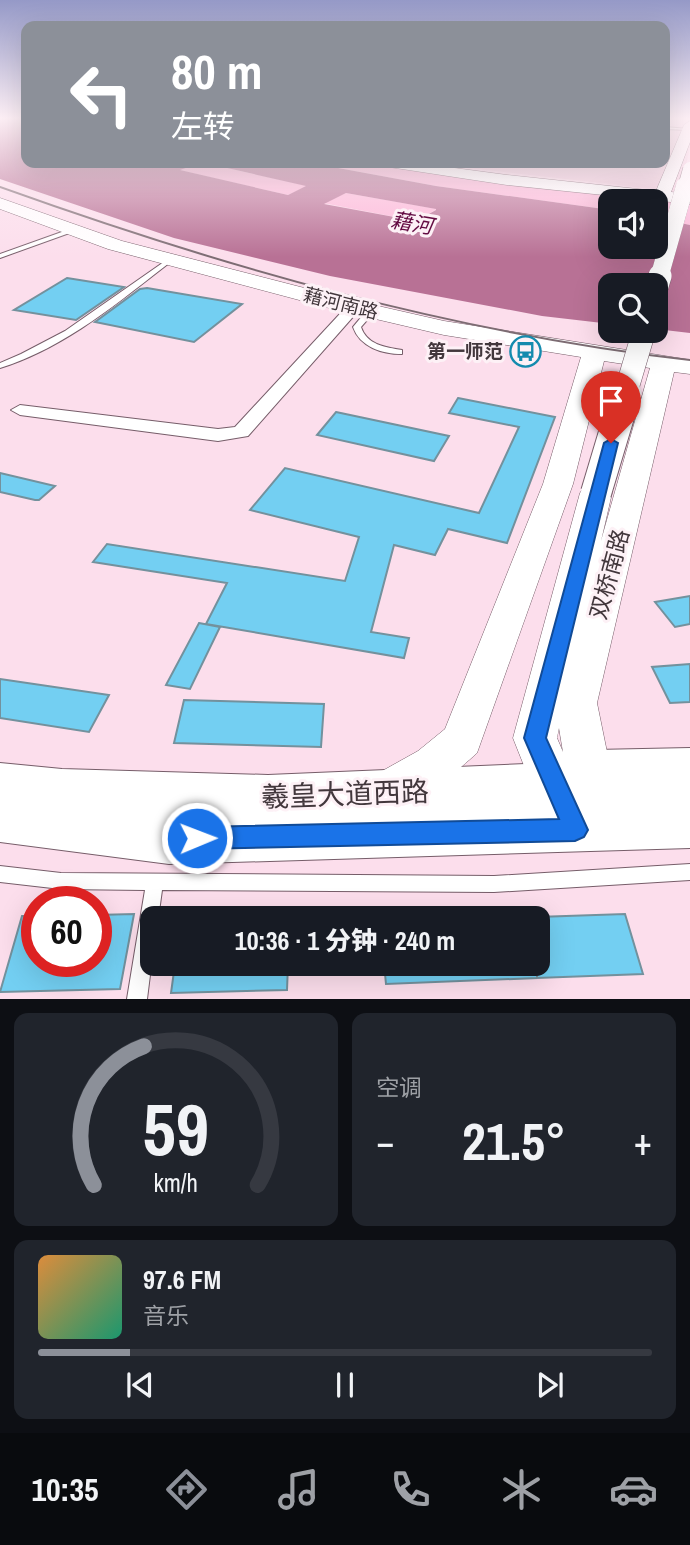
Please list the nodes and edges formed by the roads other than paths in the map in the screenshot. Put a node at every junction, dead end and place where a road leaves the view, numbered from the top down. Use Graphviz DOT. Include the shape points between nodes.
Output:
graph roads {
  1 [pos="674,164"];
  2 [pos="424,168"];
  3 [pos="448,168"];
  4 [pos="690,169"];
  5 [pos="607,189"];
  6 [pos="617,189"];
  7 [pos="664,189"];
  8 [pos="668,195"];
  9 [pos="690,197"];
  10 [pos="0,203"];
  11 [pos="73,230"];
  12 [pos="0,256"];
  13 [pos="171,259"];
  14 [pos="661,273"];
  15 [pos="363,309"];
  16 [pos="640,343"];
  17 [pos="399,352"];
  18 [pos="594,354"];
  19 [pos="0,366"];
  20 [pos="677,366"];
  21 [pos="20,410"];
  22 [pos="690,754"];
  23 [pos="690,779"];
  24 [pos="0,785"];
  25 [pos="578,788"];
  26 [pos="378,796"];
  27 [pos="0,818"];
  28 [pos="690,824"];
  29 [pos="690,872"];
  30 [pos="0,874"];
  31 [pos="155,881"];
  32 [pos="137,999"];
  1 -- 7 [label="main road"];
  2 -- 5 [label="main road"];
  3 -- 6 [label="main road"];
  4 -- 14 [label="main road, bridge"];
  8 -- 9 [label="main road"];
  10 -- 11 [label="main road, 藉河南路"];
  11 -- 12 [label="lane"];
  11 -- 13 [label="main road, 藉河南路"];
  13 -- 15 [label="main road, 藉河南路"];
  13 -- 19 [label="lane" via="73,331"];
  15 -- 17 [label="lane" via="357,327 360,337"];
  15 -- 18 [label="main road, 藉河南路"];
  15 -- 21 [label="street" via="241,432 218,435"];
  16 -- 25 [label="main road, bridge" via="596,493 535,738"];
  18 -- 20 [label="main road, 藉河南路"];
  18 -- 26 [label="main road" via="558,484 462,740 434,764"];
  20 -- 25 [label="main road, 双桥南路" via="576,703"];
  22 -- 25 [label="lane"];
  23 -- 25 [label="main road, 羲皇大道西路"];
  24 -- 26 [label="main road, 羲皇大道西路" via="184,797"];
  25 -- 26 [label="main road, 羲皇大道西路"];
  25 -- 27 [label="main road, 羲皇大道西路" via="169,839"];
  25 -- 28 [label="main road, 羲皇大道西路"];
  29 -- 31 [label="lane" via="494,884"];
  30 -- 31 [label="lane" via="61,881"];
  31 -- 32 [label="lane"];
}
